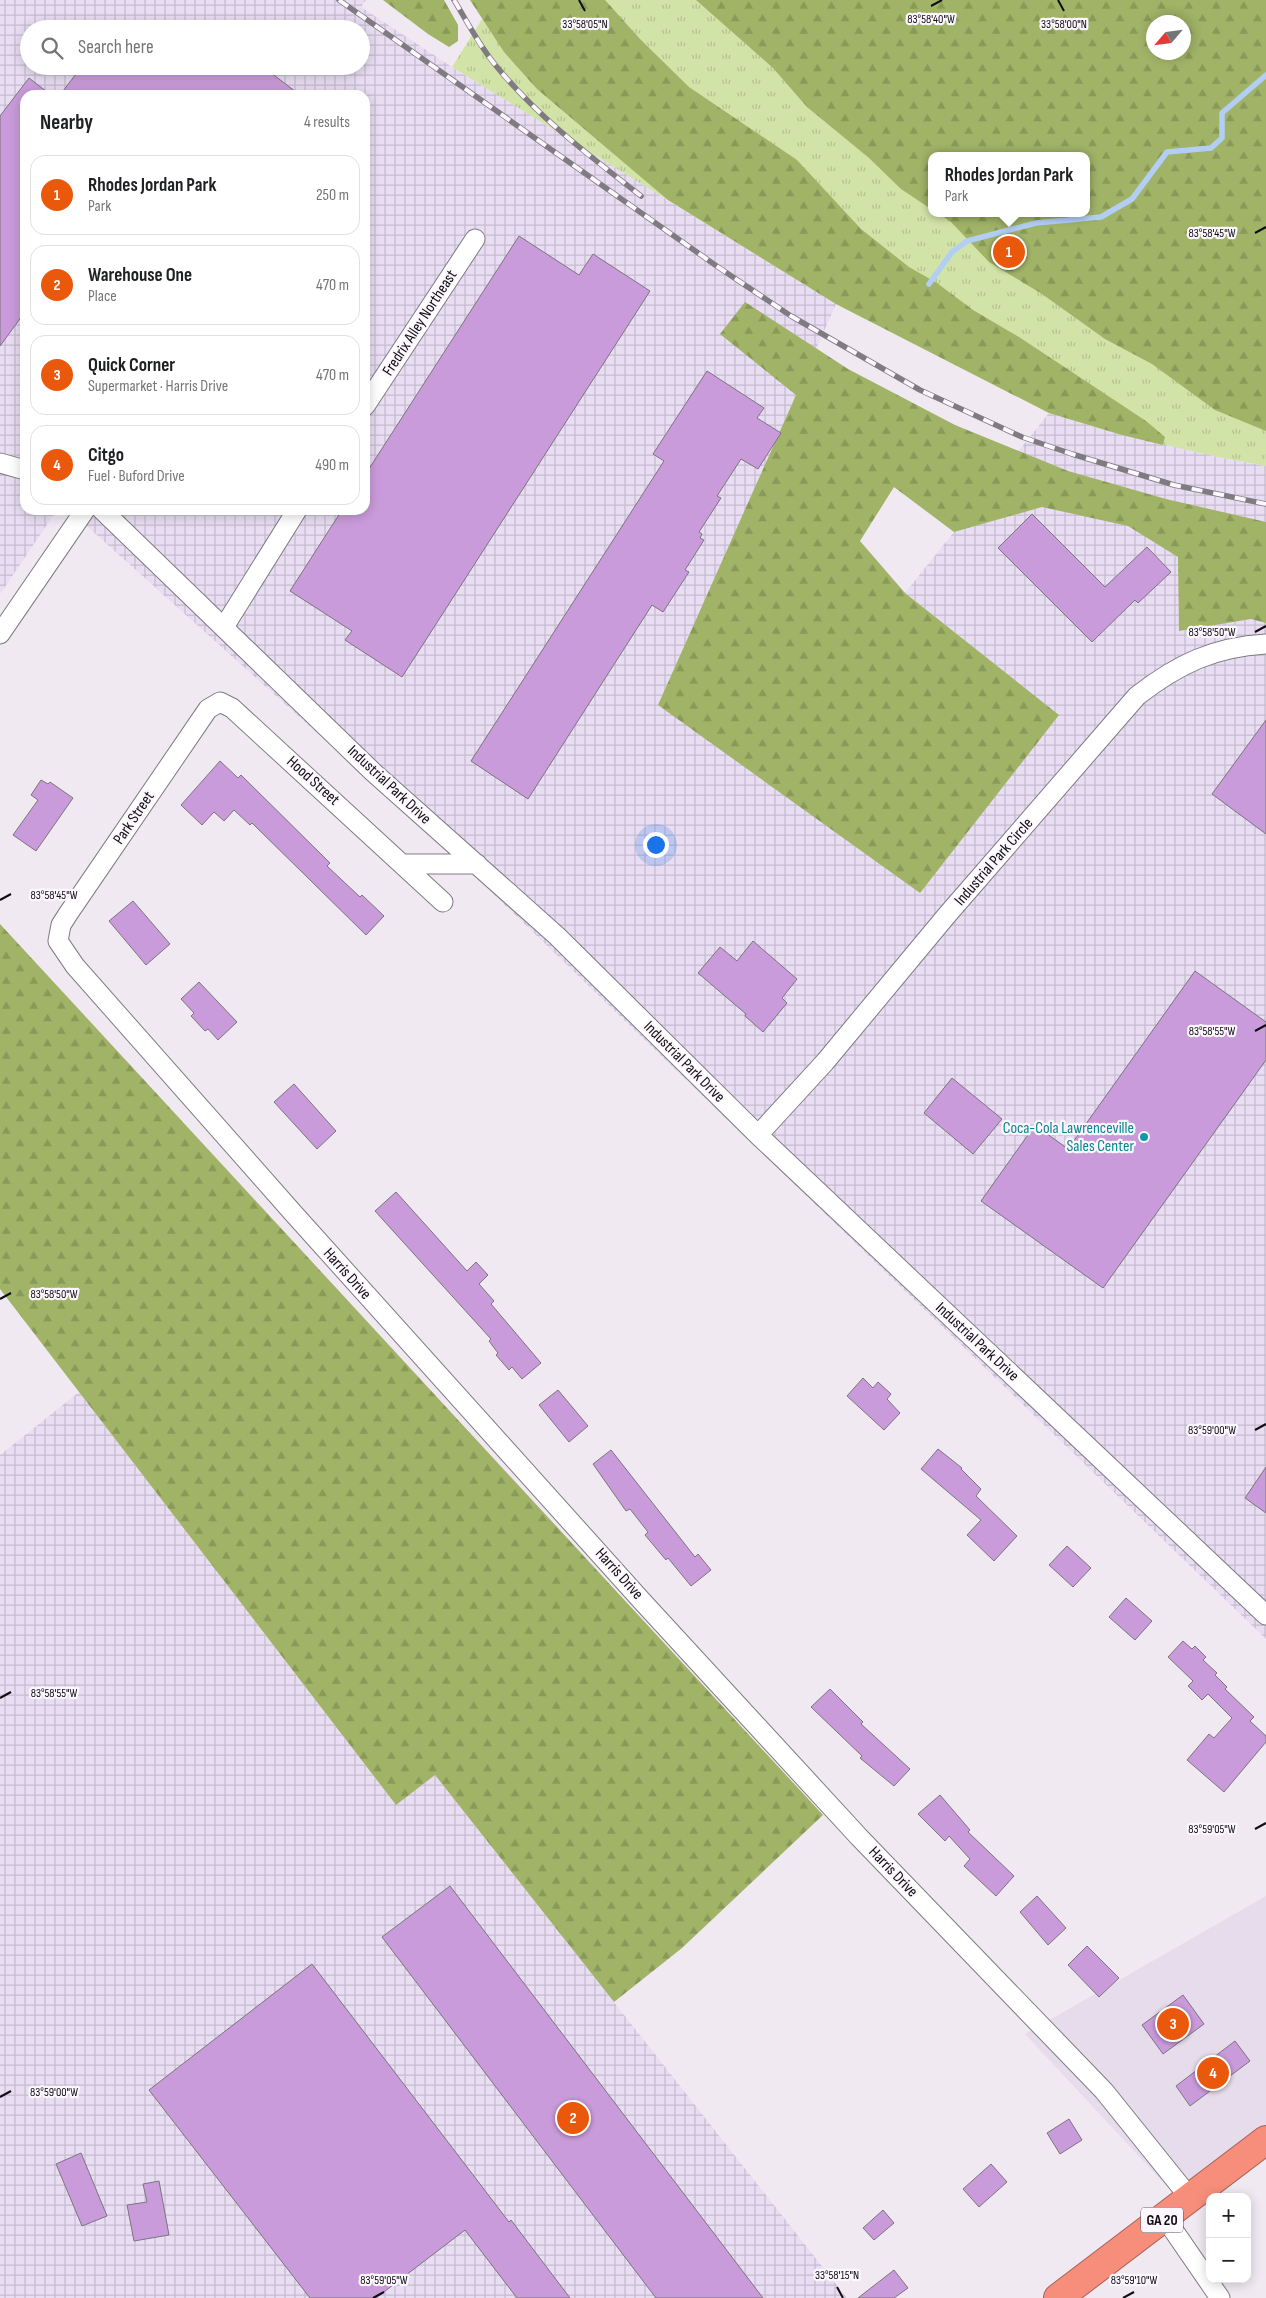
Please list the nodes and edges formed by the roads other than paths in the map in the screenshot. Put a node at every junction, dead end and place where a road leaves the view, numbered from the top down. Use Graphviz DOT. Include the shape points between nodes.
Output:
graph roads {
  1 [pos="475,239"];
  2 [pos="370,398"];
  3 [pos="0,463"];
  4 [pos="20,469"];
  5 [pos="82,515"];
  6 [pos="107,515"];
  7 [pos="294,515"];
  8 [pos="224,627"];
  9 [pos="0,634"];
  10 [pos="1266,644"];
  11 [pos="220,702"];
  12 [pos="404,864"];
  13 [pos="477,864"];
  14 [pos="443,902"];
  15 [pos="58,941"];
  16 [pos="758,1135"];
  17 [pos="1266,1615"];
  18 [pos="1266,2140"];
  19 [pos="1190,2198"];
  20 [pos="1164,2218"];
  21 [pos="1058,2298"];
  22 [pos="1220,2298"];
  1 -- 2 [label="street, Fredrix Alley Northeast"];
  3 -- 4 [label="street"];
  5 -- 9 [label="street"];
  6 -- 8 [label="street, Industrial Park Drive"];
  7 -- 8 [label="street"];
  8 -- 13 [label="street, Industrial Park Drive" via="373,772"];
  10 -- 16 [label="street, Industrial Park Circle" via="1246,645 1204,656 1163,676 1137,696 947,915 825,1062"];
  11 -- 12 [label="street, Hood Street" via="232,708"];
  11 -- 15 [label="street, Park Street" via="208,709 68,914 61,925"];
  12 -- 13 [label="street"];
  12 -- 14 [label="street, Hood Street"];
  13 -- 16 [label="street, Industrial Park Drive" via="556,936"];
  15 -- 19 [label="street, Harris Drive" via="75,966 274,1192 654,1614 859,1837 1104,2091"];
  16 -- 17 [label="street, Industrial Park Drive"];
  18 -- 19 [label="highway, GA 20"];
  19 -- 20 [label="highway, GA 20"];
  20 -- 21 [label="highway, GA 20"];
  20 -- 22 [label="street"];
}
